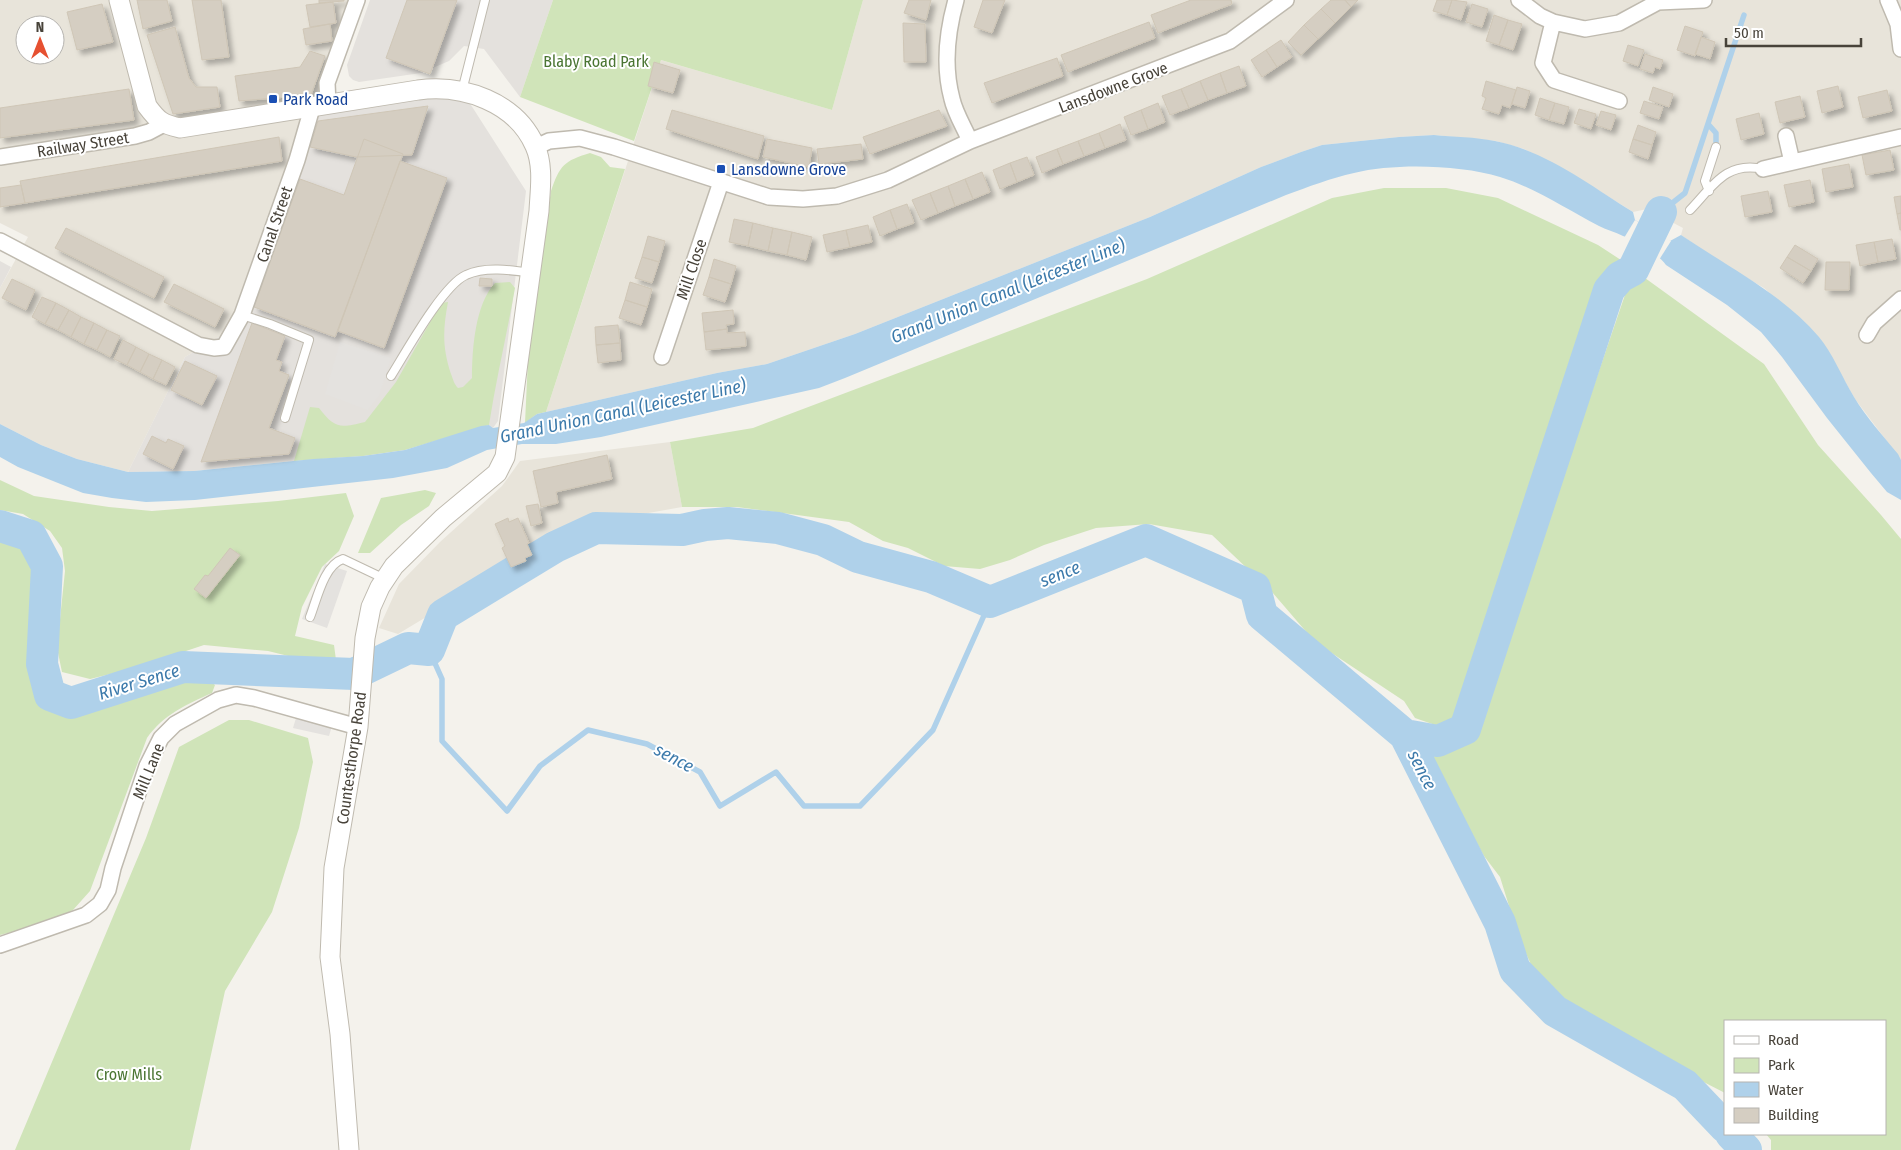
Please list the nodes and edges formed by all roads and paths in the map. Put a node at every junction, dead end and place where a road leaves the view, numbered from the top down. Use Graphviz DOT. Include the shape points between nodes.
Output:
graph roads {
  1 [pos="119,0"];
  2 [pos="357,0"];
  3 [pos="485,0"];
  4 [pos="956,0"];
  5 [pos="1286,0"];
  6 [pos="1519,0"];
  7 [pos="1704,0"];
  8 [pos="1888,0"];
  9 [pos="1553,22"];
  10 [pos="1901,50"];
  11 [pos="462,91"];
  12 [pos="1619,102"];
  13 [pos="320,106"];
  14 [pos="164,124"];
  15 [pos="1786,136"];
  16 [pos="1901,137"];
  17 [pos="970,141"];
  18 [pos="536,147"];
  19 [pos="1716,147"];
  20 [pos="0,157"];
  21 [pos="1792,162"];
  22 [pos="1763,169"];
  23 [pos="721,182"];
  24 [pos="1709,191"];
  25 [pos="1690,210"];
  26 [pos="0,241"];
  27 [pos="531,274"];
  28 [pos="1901,300"];
  29 [pos="242,315"];
  30 [pos="1867,335"];
  31 [pos="662,357"];
  32 [pos="391,376"];
  33 [pos="284,418"];
  34 [pos="385,579"];
  35 [pos="310,617"];
  36 [pos="358,727"];
  37 [pos="0,945"];
  38 [pos="349,1150"];
  1 -- 14 [label="street" via="147,106"];
  2 -- 13 [label="street, Canal Street"];
  3 -- 11 [label="lane"];
  4 -- 17 [label="street" via="946,60 952,100"];
  5 -- 17 [label="street, Lansdowne Grove" via="1230,41"];
  6 -- 9 [label="street"];
  7 -- 9 [label="street" via="1658,2 1619,23 1585,29"];
  8 -- 10 [label="street" via="1898,24"];
  9 -- 12 [label="street" via="1543,63 1554,80"];
  11 -- 13 [label="street" via="430,89"];
  11 -- 18 [label="street" via="483,97 504,110 519,122"];
  13 -- 14 [label="street" via="180,128"];
  13 -- 29 [label="street, Canal Street" via="297,160"];
  14 -- 20 [label="street, Railway Street" via="135,136"];
  15 -- 21 [label="street"];
  16 -- 21 [label="street"];
  17 -- 23 [label="street, Lansdowne Grove" via="888,180 837,196 769,197"];
  18 -- 23 [label="street, Lansdowne Grove" via="549,141 580,138"];
  18 -- 27 [label="street, Countesthorpe Road" via="541,176"];
  19 -- 24 [label="lane" via="1705,181"];
  21 -- 22 [label="street"];
  22 -- 24 [label="lane" via="1750,166 1726,172"];
  23 -- 31 [label="street, Mill Close"];
  24 -- 25 [label="lane"];
  26 -- 29 [label="street, Canal Street" via="198,346 224,347"];
  27 -- 32 [label="lane" via="478,271 456,281"];
  27 -- 34 [label="street, Countesthorpe Road" via="506,457 497,473 443,518"];
  28 -- 30 [label="street" via="1874,323"];
  29 -- 33 [label="lane" via="309,340"];
  34 -- 35 [label="lane" via="342,559 336,561 326,574"];
  34 -- 36 [label="street, Countesthorpe Road" via="371,607 365,638"];
  36 -- 37 [label="street, Mill Lane" via="236,695 218,700 175,724 161,738 147,766 108,890 100,904 86,915"];
  36 -- 38 [label="street, Countesthorpe Road" via="334,868 330,957"];
}
